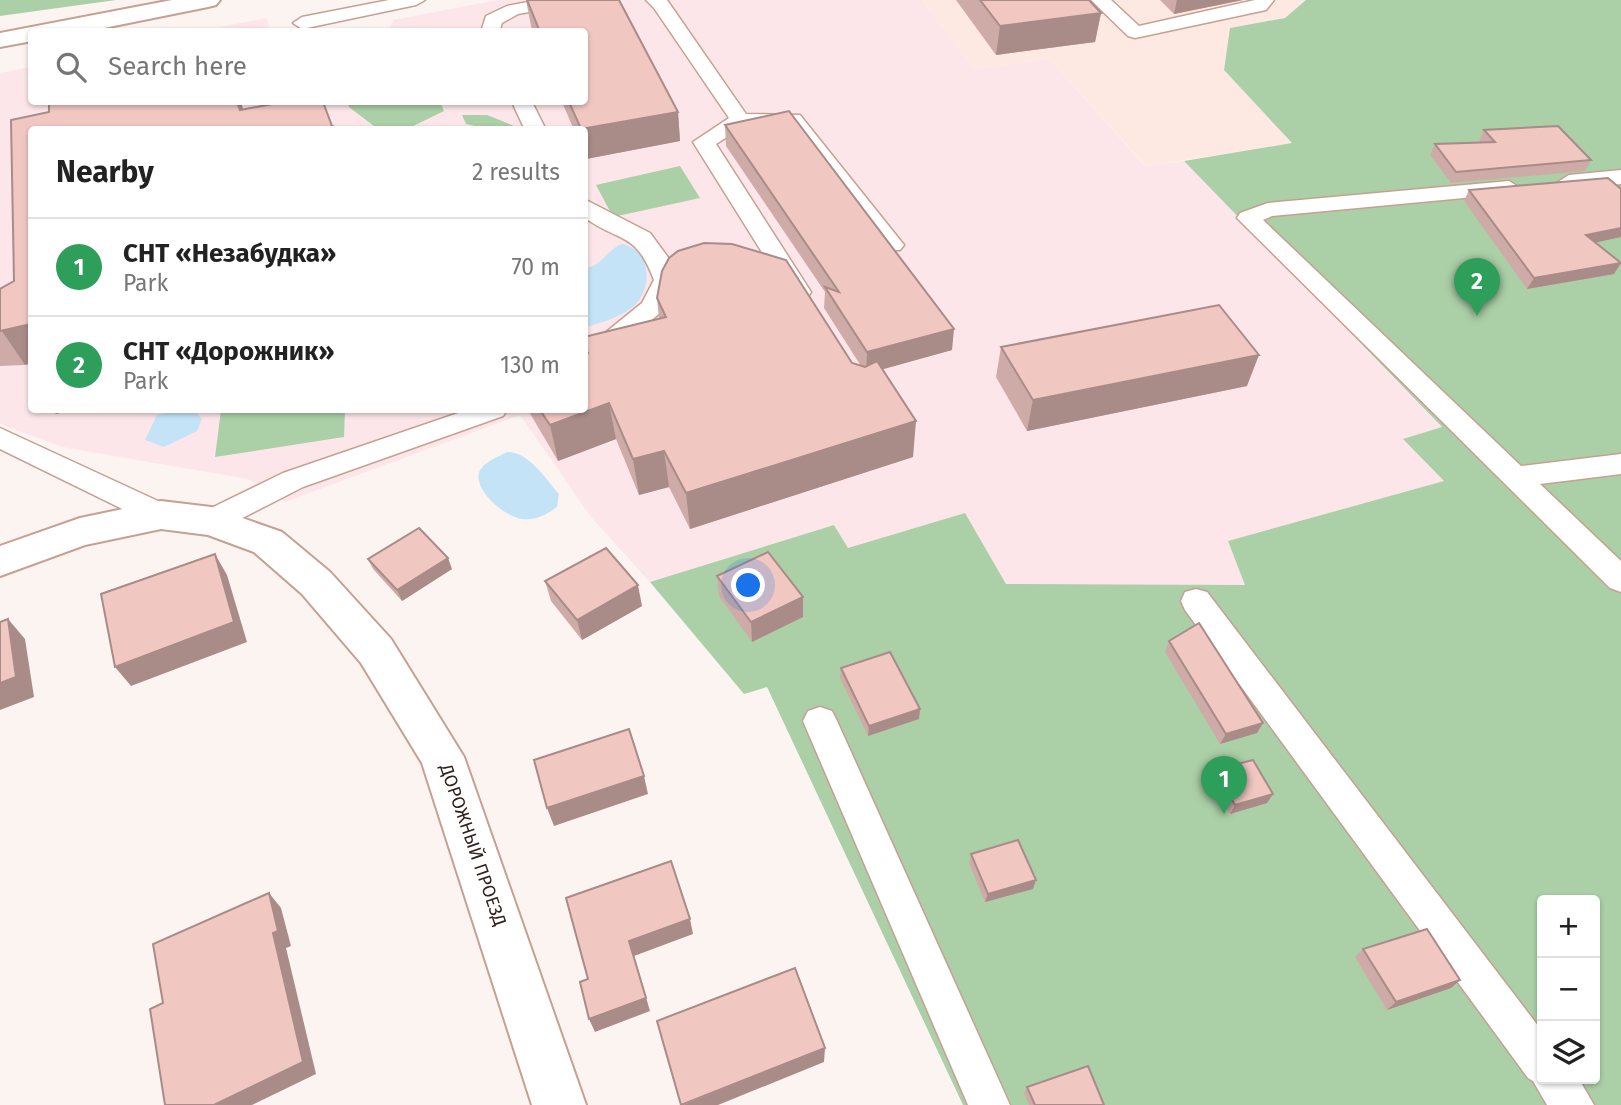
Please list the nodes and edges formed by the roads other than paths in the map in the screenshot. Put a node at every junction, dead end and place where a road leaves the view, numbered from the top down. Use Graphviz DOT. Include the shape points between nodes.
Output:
graph roads {
  1 [pos="208,0"];
  2 [pos="416,0"];
  3 [pos="567,0"];
  4 [pos="655,0"];
  5 [pos="1100,0"];
  6 [pos="1265,0"];
  7 [pos="169,4"];
  8 [pos="301,21"];
  9 [pos="63,28"];
  10 [pos="491,28"];
  11 [pos="28,35"];
  12 [pos="0,40"];
  13 [pos="524,105"];
  14 [pos="740,120"];
  15 [pos="534,126"];
  16 [pos="1621,177"];
  17 [pos="1553,184"];
  18 [pos="1526,186"];
  19 [pos="588,209"];
  20 [pos="892,245"];
  21 [pos="812,313"];
  22 [pos="588,361"];
  23 [pos="485,413"];
  24 [pos="0,438"];
  25 [pos="1621,464"];
  26 [pos="1515,477"];
  27 [pos="161,515"];
  28 [pos="211,521"];
  29 [pos="0,561"];
  30 [pos="1621,580"];
  31 [pos="1196,601"];
  32 [pos="820,721"];
  33 [pos="1537,1057"];
  34 [pos="1557,1084"];
  35 [pos="559,1105"];
  36 [pos="989,1105"];
  37 [pos="1573,1105"];
  1 -- 7 [label="street"];
  2 -- 8 [label="lane"];
  3 -- 10 [label="lane" via="513,10 493,20"];
  4 -- 14 [label="lane"];
  5 -- 6 [label="lane" via="1135,32 1260,6"];
  7 -- 9 [label="street"];
  11 -- 12 [label="street"];
  13 -- 15 [label="lane"];
  14 -- 20 [label="lane" via="793,118"];
  14 -- 21 [label="lane" via="704,142"];
  16 -- 17 [label="lane"];
  18 -- 26 [label="lane" via="1268,210 1248,218"];
  19 -- 22 [label="lane" via="637,232 658,255 666,281 652,307"];
  23 -- 28 [label="lane" via="293,480"];
  24 -- 27 [label="lane"];
  25 -- 26 [label="lane"];
  26 -- 30 [label="lane"];
  27 -- 28 [label="street, ДОРОЖНЫЙ ПРОЕЗД"];
  27 -- 29 [label="street, ДОРОЖНЫЙ ПРОЕЗД" via="80,532"];
  28 -- 35 [label="street, ДОРОЖНЫЙ ПРОЕЗД" via="268,542 316,583 376,651 442,757"];
  31 -- 33 [label="lane"];
  32 -- 36 [label="lane"];
  34 -- 37 [label="lane"];
}
